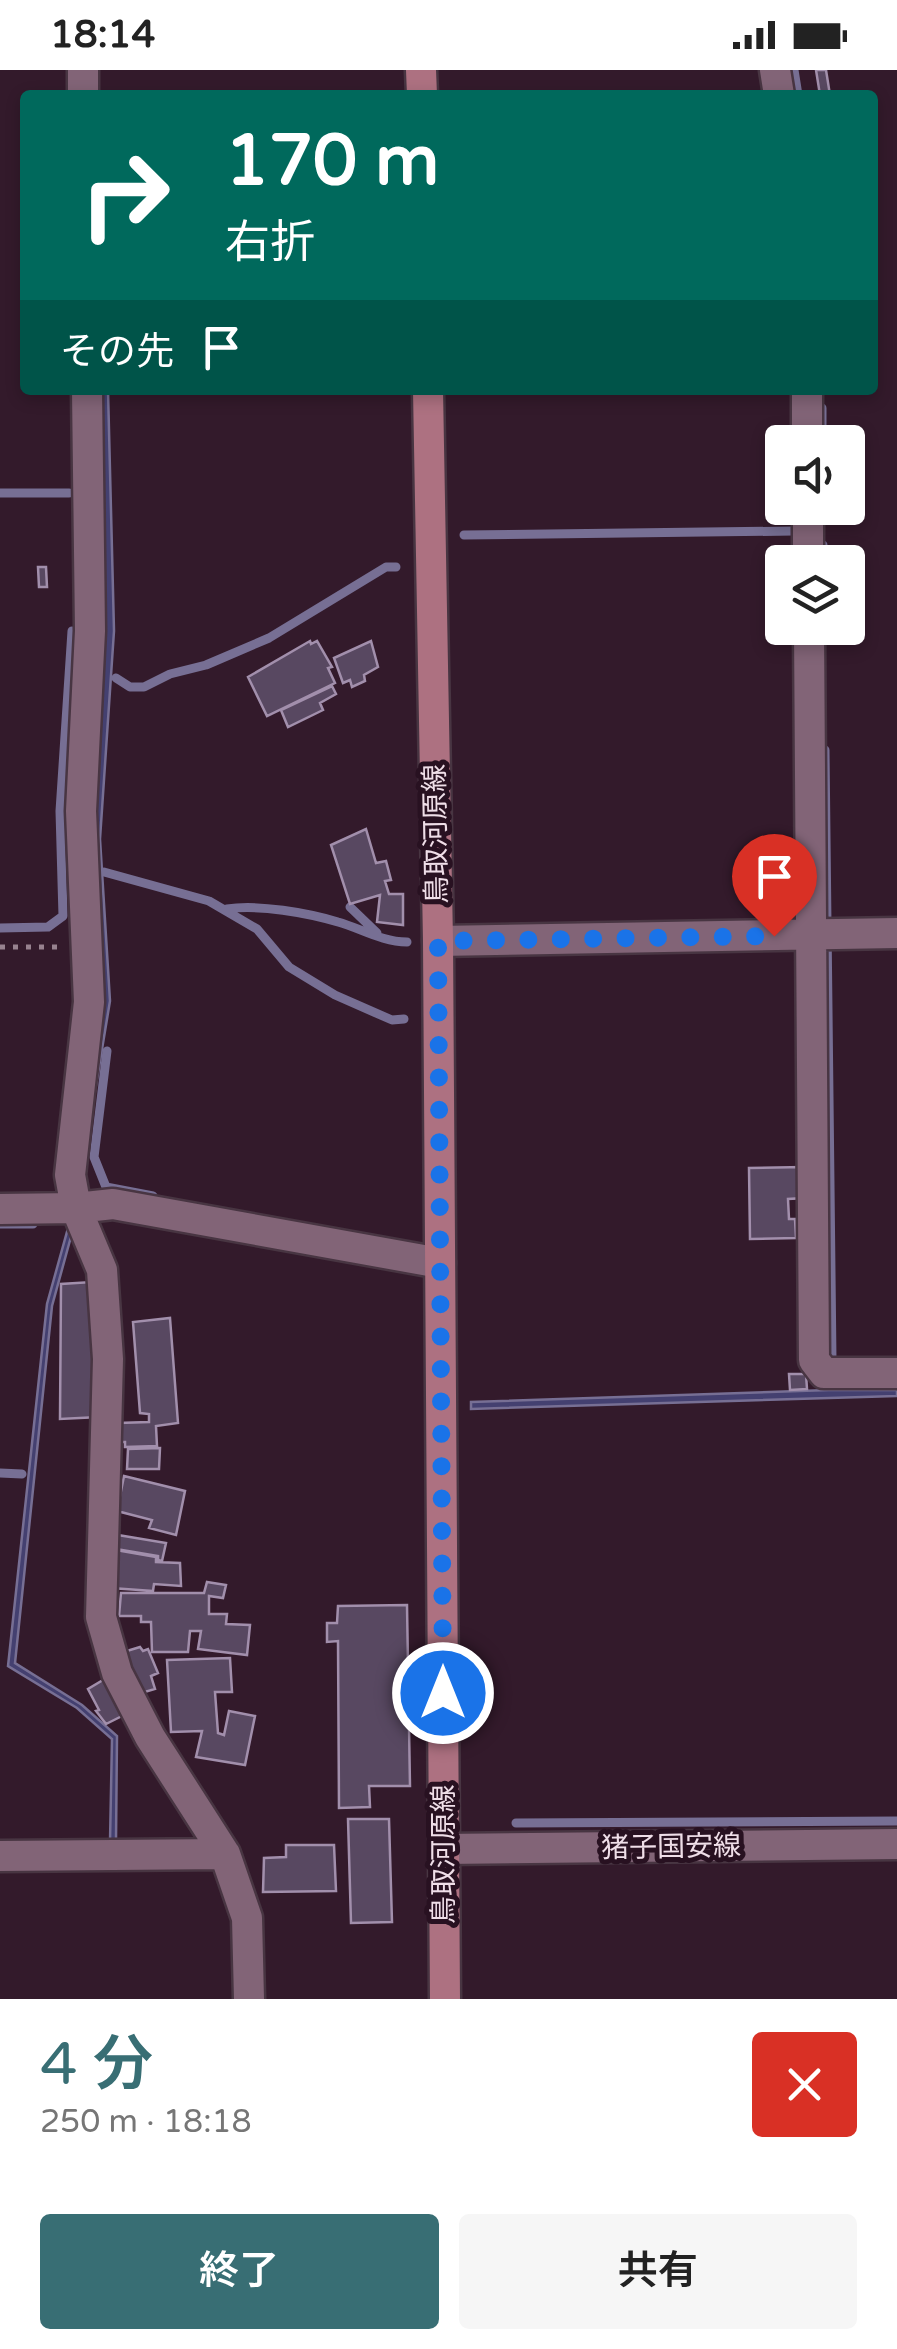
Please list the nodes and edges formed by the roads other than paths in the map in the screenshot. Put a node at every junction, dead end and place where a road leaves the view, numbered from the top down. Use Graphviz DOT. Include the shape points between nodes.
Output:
graph roads {
  1 [pos="87,395"];
  2 [pos="428,395"];
  3 [pos="807,395"];
  4 [pos="808,425"];
  5 [pos="809,645"];
  6 [pos="897,934"];
  7 [pos="811,935"];
  8 [pos="438,941"];
  9 [pos="76,1208"];
  10 [pos="0,1209"];
  11 [pos="440,1263"];
  12 [pos="897,1373"];
  13 [pos="897,1844"];
  14 [pos="444,1849"];
  15 [pos="225,1854"];
  16 [pos="0,1856"];
  17 [pos="249,1999"];
  18 [pos="445,1999"];
  1 -- 9 [label="street" via="90,631 80,811 90,1002 70,1175"];
  2 -- 8 [label="main road, 鳥取河原線"];
  3 -- 4 [label="street"];
  5 -- 7 [label="street"];
  6 -- 7 [label="street"];
  7 -- 8 [label="street"];
  7 -- 12 [label="street" via="814,1360 824,1372"];
  8 -- 11 [label="main road, 鳥取河原線"];
  9 -- 10 [label="street"];
  9 -- 11 [label="street" via="113,1204"];
  9 -- 15 [label="street" via="102,1270 108,1358 101,1617 116,1674"];
  11 -- 14 [label="main road, 鳥取河原線"];
  13 -- 14 [label="street, 猪子国安線"];
  14 -- 18 [label="main road, 鳥取河原線"];
  15 -- 16 [label="street"];
  15 -- 17 [label="street" via="246,1918"];
}
